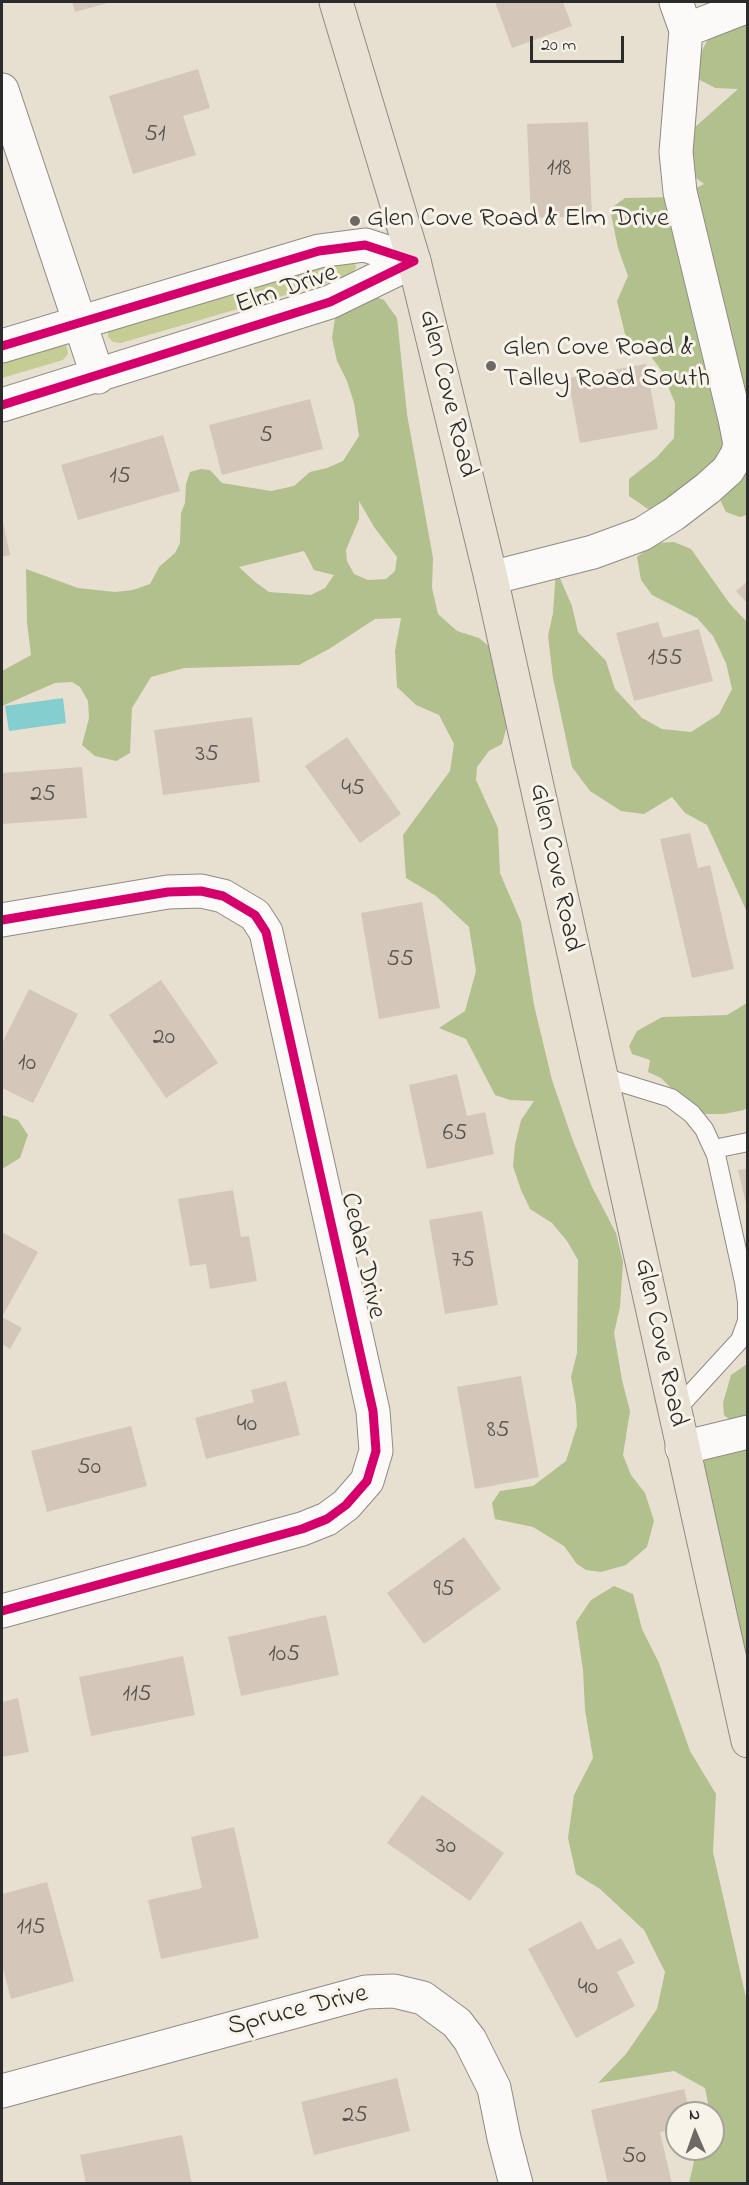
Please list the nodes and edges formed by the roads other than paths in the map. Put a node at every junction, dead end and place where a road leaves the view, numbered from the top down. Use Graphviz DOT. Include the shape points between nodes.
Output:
graph roads {
  1 [pos="336,2"];
  2 [pos="747,6"];
  3 [pos="681,16"];
  4 [pos="2,90"];
  5 [pos="414,261"];
  6 [pos="80,322"];
  7 [pos="2,346"];
  8 [pos="98,377"];
  9 [pos="2,405"];
  10 [pos="490,578"];
  11 [pos="2,920"];
  12 [pos="600,1076"];
  13 [pos="747,1142"];
  14 [pos="714,1149"];
  15 [pos="674,1412"];
  16 [pos="747,1432"];
  17 [pos="682,1448"];
  18 [pos="2,1611"];
  19 [pos="747,1741"];
  20 [pos="2,2091"];
  21 [pos="516,2184"];
  1 -- 5 [label="main road, Glen Cove Road"];
  2 -- 3 [label="street"];
  3 -- 10 [label="street" via="676,152 680,192 735,419 740,444 737,455 728,470 708,488 642,534 594,552"];
  4 -- 6 [label="street"];
  5 -- 6 [label="street, Elm Drive" via="365,245 319,251"];
  5 -- 8 [label="street, Elm Drive" via="330,303"];
  5 -- 10 [label="main road, Glen Cove Road"];
  6 -- 7 [label="street, Elm Drive"];
  6 -- 8 [label="street"];
  8 -- 9 [label="street, Elm Drive"];
  10 -- 12 [label="main road, Glen Cove Road"];
  11 -- 18 [label="street, Cedar Drive" via="168,892 201,891 223,896 255,915 266,932 373,1411 376,1451 367,1481 327,1519"];
  12 -- 14 [label="lane" via="671,1098 698,1121"];
  12 -- 15 [label="main road, Glen Cove Road"];
  13 -- 14 [label="lane"];
  14 -- 15 [label="lane" via="744,1282 747,1321 740,1340"];
  15 -- 17 [label="main road, Glen Cove Road"];
  16 -- 17 [label="street"];
  17 -- 19 [label="main road, Glen Cove Road"];
  20 -- 21 [label="street, Spruce Drive" via="366,1992 394,1990 423,1998 457,2023 470,2040 494,2088"];
}
